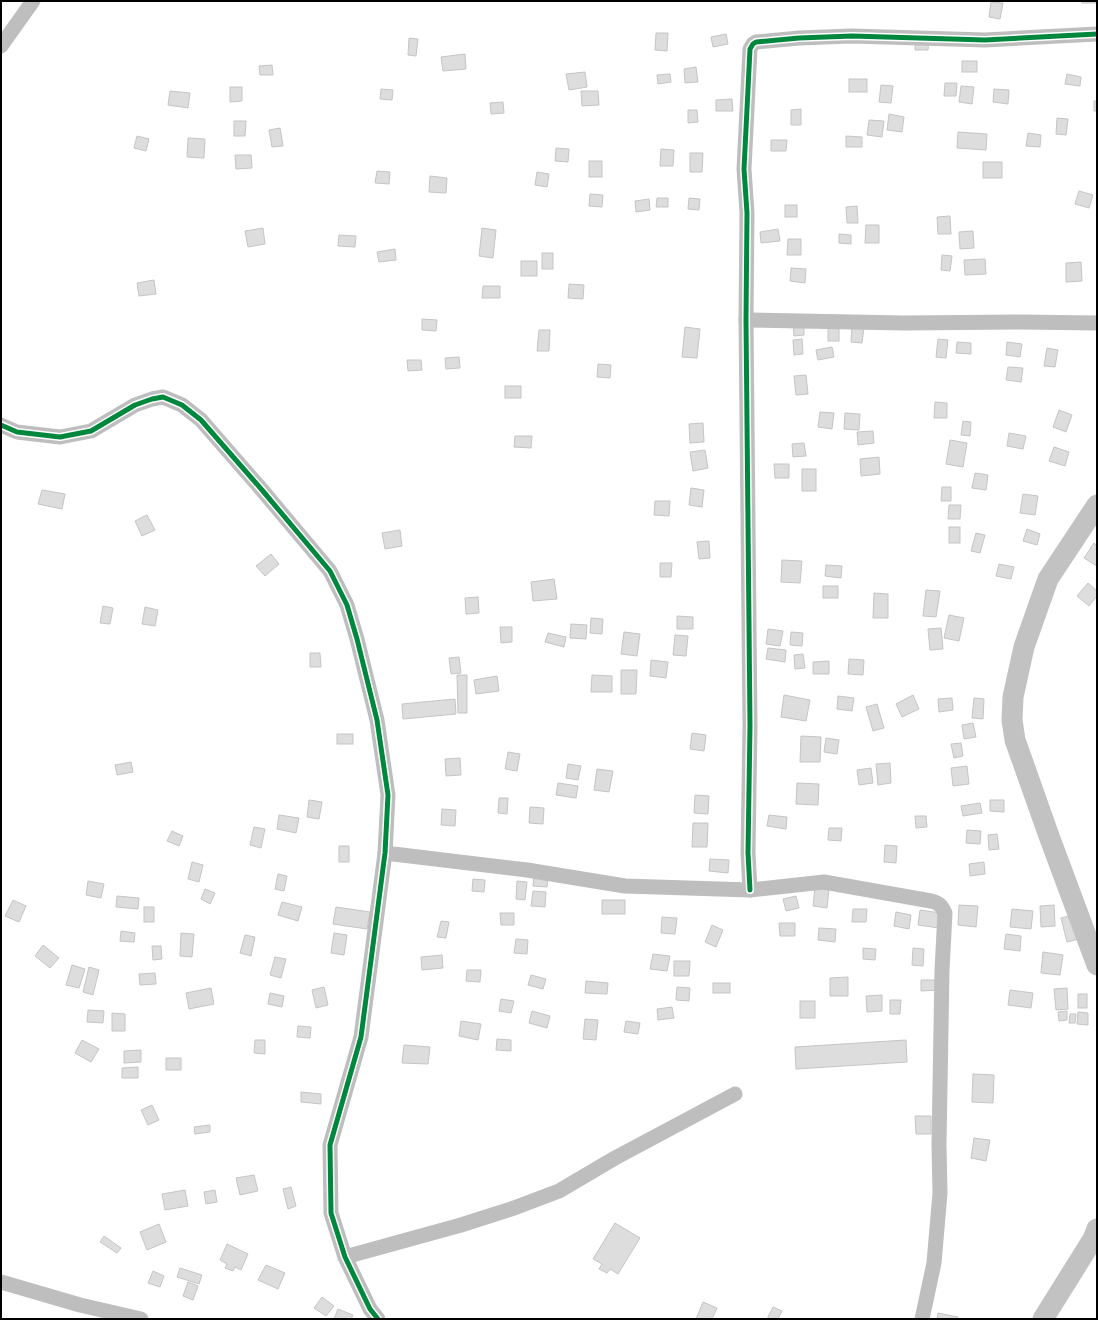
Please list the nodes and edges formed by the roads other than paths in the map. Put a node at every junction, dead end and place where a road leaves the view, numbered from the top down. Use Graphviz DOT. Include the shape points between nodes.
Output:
graph roads {
  1 [pos="33,1"];
  2 [pos="1097,34"];
  3 [pos="1,46"];
  4 [pos="746,320"];
  5 [pos="1097,323"];
  6 [pos="1,425"];
  7 [pos="1097,505"];
  8 [pos="385,853"];
  9 [pos="750,890"];
  10 [pos="1097,966"];
  11 [pos="735,1094"];
  12 [pos="1097,1229"];
  13 [pos="345,1257"];
  14 [pos="1,1282"];
  15 [pos="141,1319"];
  16 [pos="378,1319"];
  17 [pos="922,1319"];
  18 [pos="1043,1319"];
  1 -- 3 [label="street"];
  2 -- 4 [label="street" via="985,40 852,36 799,38 752,44 744,169 747,213"];
  4 -- 5 [label="street"];
  4 -- 9 [label="street"];
  6 -- 8 [label="street" via="17,432 60,437 91,431 135,405 163,397 182,405 201,420 330,571 347,606 358,639 377,720 388,795"];
  7 -- 10 [label="main road" via="1048,579 1024,647 1012,720 1015,740"];
  8 -- 9 [label="street" via="528,870 625,886"];
  8 -- 13 [label="street" via="361,1037 330,1145 331,1213"];
  9 -- 17 [label="street" via="824,882 931,900 942,906 945,913 940,1193 934,1263"];
  11 -- 13 [label="street" via="559,1191 461,1225"];
  12 -- 18 [label="main road"];
  13 -- 16 [label="street" via="370,1309"];
  14 -- 15 [label="street" via="80,1305"];
}
